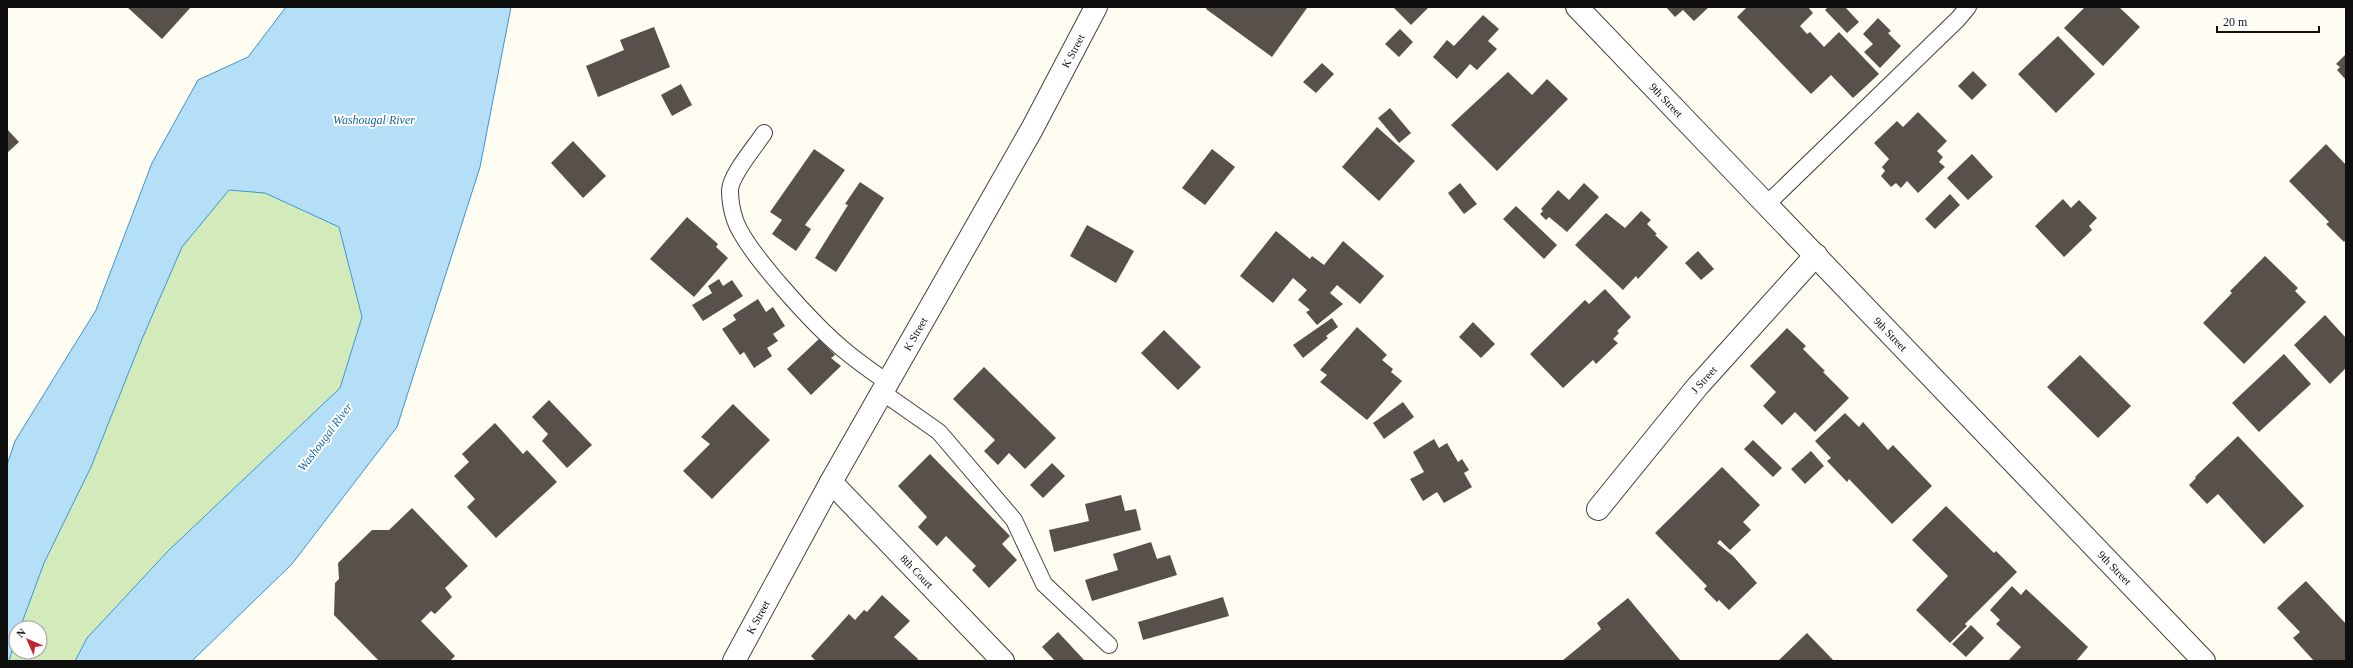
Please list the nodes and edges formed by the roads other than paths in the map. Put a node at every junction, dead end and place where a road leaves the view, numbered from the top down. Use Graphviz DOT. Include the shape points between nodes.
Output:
graph roads {
  1 [pos="1096,7"];
  2 [pos="1577,7"];
  3 [pos="1968,7"];
  4 [pos="764,133"];
  5 [pos="1767,204"];
  6 [pos="1816,255"];
  7 [pos="885,388"];
  8 [pos="831,482"];
  9 [pos="1598,509"];
  10 [pos="1109,645"];
  11 [pos="734,661"];
  12 [pos="1003,661"];
  13 [pos="2204,661"];
  1 -- 7 [label="street, K Street" via="1032,129"];
  2 -- 5 [label="street, 9th Street"];
  3 -- 5 [label="lane"];
  4 -- 7 [label="lane" via="736,174 730,188 735,222 772,274 820,327"];
  5 -- 6 [label="street, 9th Street"];
  6 -- 9 [label="street, J Street" via="1697,387"];
  6 -- 13 [label="street, 9th Street"];
  7 -- 8 [label="street, K Street"];
  7 -- 10 [label="lane" via="939,432 1014,520 1044,584"];
  8 -- 11 [label="street, K Street"];
  8 -- 12 [label="street, 8th Court"];
}
